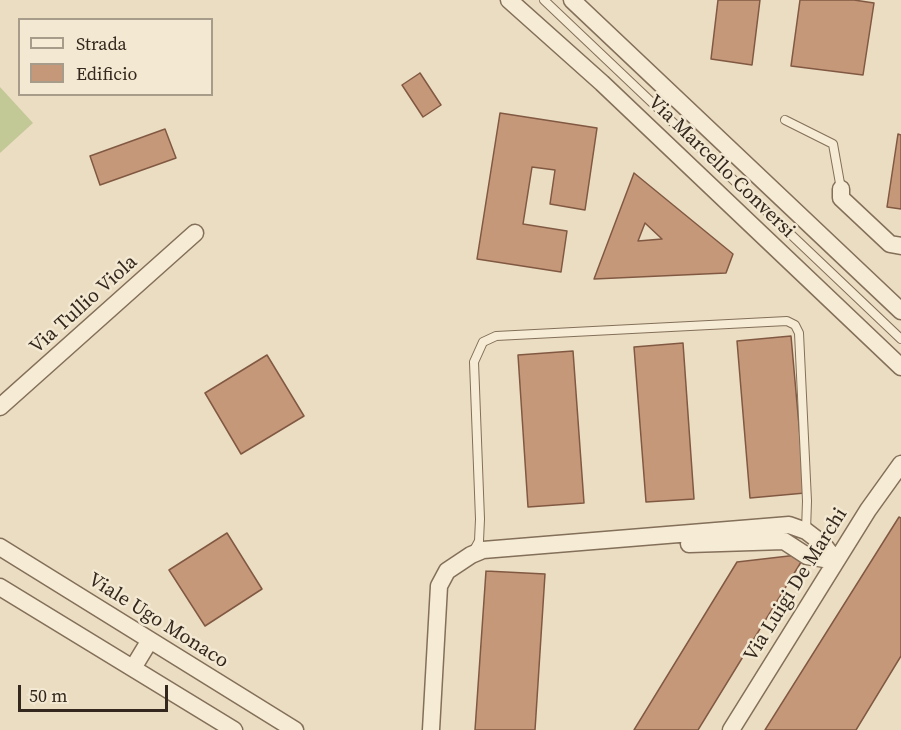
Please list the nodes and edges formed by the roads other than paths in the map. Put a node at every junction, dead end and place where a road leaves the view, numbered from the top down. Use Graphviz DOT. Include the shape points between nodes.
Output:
graph roads {
  1 [pos="509,0"];
  2 [pos="544,0"];
  3 [pos="572,0"];
  4 [pos="785,120"];
  5 [pos="842,189"];
  6 [pos="195,233"];
  7 [pos="901,246"];
  8 [pos="901,311"];
  9 [pos="901,339"];
  10 [pos="901,368"];
  11 [pos="0,407"];
  12 [pos="901,464"];
  13 [pos="806,531"];
  14 [pos="0,547"];
  15 [pos="471,555"];
  16 [pos="836,561"];
  17 [pos="0,587"];
  18 [pos="150,640"];
  19 [pos="133,668"];
  20 [pos="234,730"];
  21 [pos="295,730"];
  22 [pos="431,730"];
  23 [pos="731,730"];
  1 -- 10 [label="street, Via Marcello Conversi" via="602,83"];
  2 -- 9 [label="lane, Via Marcello Conversi"];
  3 -- 8 [label="street, Via Marcello Conversi"];
  4 -- 5 [label="lane" via="833,144"];
  5 -- 7 [label="street" via="841,198 890,244"];
  6 -- 11 [label="street, Via Tullio Viola"];
  12 -- 16 [label="street, Via Luigi De Marchi"];
  13 -- 15 [label="street" via="789,525 483,550"];
  13 -- 15 [label="lane" via="799,333 788,321 496,336 483,342 474,362 480,519 479,540"];
  13 -- 16 [label="street"];
  14 -- 18 [label="street, Viale Ugo Monaco"];
  15 -- 16 [label="street" via="784,540 807,556"];
  15 -- 22 [label="street" via="447,571 439,586"];
  16 -- 23 [label="street, Via Luigi De Marchi"];
  17 -- 19 [label="street"];
  18 -- 19 [label="street"];
  18 -- 21 [label="street, Viale Ugo Monaco"];
  19 -- 20 [label="street"];
}
